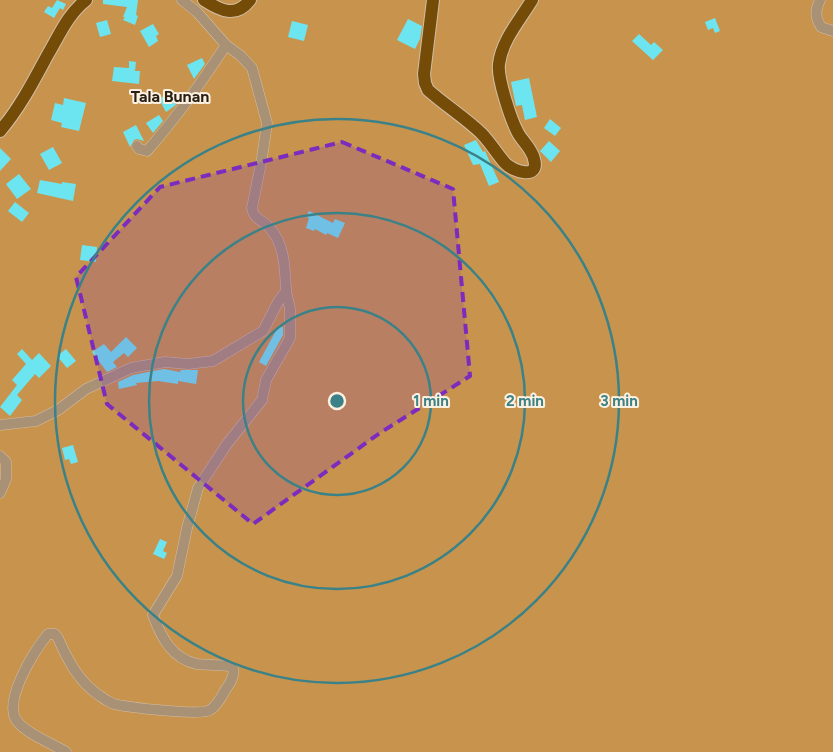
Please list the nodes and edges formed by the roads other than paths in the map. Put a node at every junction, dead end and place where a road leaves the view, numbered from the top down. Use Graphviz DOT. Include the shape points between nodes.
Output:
graph roads {
  1 [pos="86,0"];
  2 [pos="182,0"];
  3 [pos="204,0"];
  4 [pos="250,0"];
  5 [pos="433,0"];
  6 [pos="532,0"];
  7 [pos="820,0"];
  8 [pos="833,31"];
  9 [pos="226,45"];
  10 [pos="0,131"];
  11 [pos="137,146"];
  12 [pos="286,290"];
  13 [pos="0,425"];
  14 [pos="0,456"];
  15 [pos="0,493"];
  16 [pos="66,752"];
  1 -- 10 [label="main road" via="66,21 48,56"];
  2 -- 9 [label="street"];
  3 -- 4 [label="main road" via="230,11 242,8"];
  5 -- 6 [label="main road" via="424,78 428,90 482,135 510,167 523,173 530,172 535,163 516,130 499,77 499,64 504,46"];
  7 -- 8 [label="street" via="816,18 821,27"];
  9 -- 11 [label="street" via="147,151"];
  9 -- 12 [label="street" via="252,68 267,123 252,208 253,215 270,228 282,251"];
  12 -- 13 [label="street" via="263,331 214,361 165,362 131,368 86,389 58,410 36,421"];
  12 -- 16 [label="street" via="290,338 266,380 262,400 198,488 177,576 154,615 160,633 178,656 197,664 229,666 233,668 233,676 209,711 185,712 114,704 88,687 77,675 55,634 48,634 32,657 16,693 13,710 15,720 24,729"];
  14 -- 15 [label="street" via="6,462 6,479"];
}
